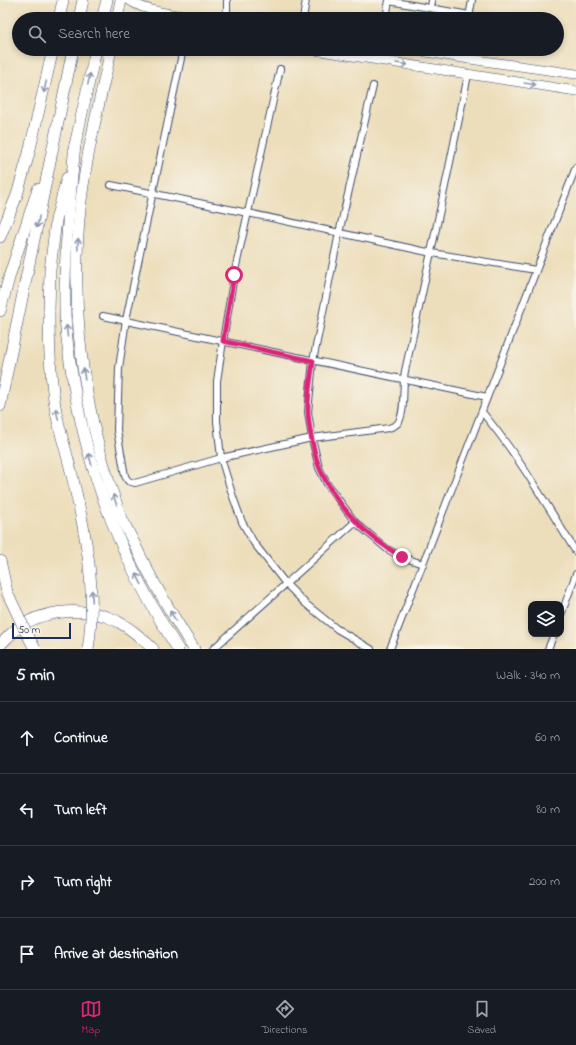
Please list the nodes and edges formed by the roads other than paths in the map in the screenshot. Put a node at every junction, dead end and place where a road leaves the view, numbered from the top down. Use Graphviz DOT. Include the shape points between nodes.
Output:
graph roads {
  1 [pos="63,0"];
  2 [pos="83,0"];
  3 [pos="107,0"];
  4 [pos="121,0"];
  5 [pos="129,0"];
  6 [pos="227,0"];
  7 [pos="306,0"];
  8 [pos="432,0"];
  9 [pos="472,0"];
  10 [pos="389,1"];
  11 [pos="431,8"];
  12 [pos="60,12"];
  13 [pos="80,12"];
  14 [pos="104,12"];
  15 [pos="118,12"];
  16 [pos="164,12"];
  17 [pos="227,12"];
  18 [pos="304,12"];
  19 [pos="387,12"];
  20 [pos="448,12"];
  21 [pos="471,12"];
  22 [pos="51,56"];
  23 [pos="72,56"];
  24 [pos="94,56"];
  25 [pos="110,56"];
  26 [pos="182,56"];
  27 [pos="353,56"];
  28 [pos="475,56"];
  29 [pos="280,70"];
  30 [pos="468,74"];
  31 [pos="576,74"];
  32 [pos="373,86"];
  33 [pos="576,91"];
  34 [pos="53,143"];
  35 [pos="75,144"];
  36 [pos="576,167"];
  37 [pos="110,186"];
  38 [pos="152,194"];
  39 [pos="248,213"];
  40 [pos="339,233"];
  41 [pos="0,237"];
  42 [pos="432,253"];
  43 [pos="536,270"];
  44 [pos="0,311"];
  45 [pos="103,316"];
  46 [pos="126,320"];
  47 [pos="223,341"];
  48 [pos="313,361"];
  49 [pos="403,380"];
  50 [pos="487,398"];
  51 [pos="0,406"];
  52 [pos="482,412"];
  53 [pos="312,438"];
  54 [pos="221,458"];
  55 [pos="355,522"];
  56 [pos="576,552"];
  57 [pos="0,561"];
  58 [pos="423,564"];
  59 [pos="576,574"];
  60 [pos="286,584"];
  61 [pos="564,607"];
  62 [pos="553,637"];
  63 [pos="0,645"];
  64 [pos="35,649"];
  65 [pos="88,649"];
  66 [pos="153,649"];
  67 [pos="178,649"];
  68 [pos="194,649"];
  69 [pos="213,649"];
  70 [pos="371,649"];
  71 [pos="390,649"];
  72 [pos="548,649"];
  1 -- 12 [label="highway"];
  2 -- 13 [label="highway"];
  3 -- 14 [label="highway"];
  4 -- 15 [label="highway"];
  5 -- 16 [label="main road" via="146,9"];
  6 -- 17 [label="street"];
  7 -- 18 [label="street"];
  8 -- 11 [label="street"];
  9 -- 21 [label="street"];
  10 -- 11 [label="street"];
  10 -- 19 [label="street"];
  11 -- 20 [label="street"];
  22 -- 41 [label="highway, one-way" via="29,153 17,195"];
  23 -- 34 [label="highway"];
  35 -- 24 [label="highway, one-way"];
  68 -- 25 [label="highway, one-way" via="149,574 120,515 92,420 84,373 77,312 79,220 85,171"];
  26 -- 38 [label="street"];
  27 -- 30 [label="main road, one-way"];
  28 -- 31 [label="main road"];
  29 -- 39 [label="street"];
  30 -- 33 [label="main road, one-way"];
  30 -- 42 [label="street"];
  32 -- 40 [label="street"];
  34 -- 44 [label="highway"];
  34 -- 51 [label="highway, one-way"];
  65 -- 35 [label="highway, one-way, bridge" via="92,605 90,572 83,524 55,407 50,354 50,270 56,220"];
  67 -- 35 [label="highway, one-way" via="162,624 116,534 88,455 76,402 65,309"];
  36 -- 43 [label="street"];
  37 -- 38 [label="street"];
  38 -- 39 [label="street"];
  38 -- 46 [label="street"];
  39 -- 40 [label="street"];
  39 -- 47 [label="street"];
  40 -- 42 [label="street"];
  40 -- 48 [label="street"];
  42 -- 43 [label="street"];
  42 -- 49 [label="street"];
  43 -- 50 [label="street"];
  45 -- 46 [label="street"];
  46 -- 47 [label="street"];
  46 -- 54 [label="street" via="118,368 117,430 128,481 135,483"];
  47 -- 48 [label="street"];
  47 -- 54 [label="street" via="217,381 217,421"];
  48 -- 49 [label="street"];
  48 -- 53 [label="street" via="308,412"];
  49 -- 50 [label="street"];
  49 -- 53 [label="street" via="402,412 397,424 389,428"];
  50 -- 52 [label="street"];
  52 -- 56 [label="street" via="501,434"];
  52 -- 58 [label="street"];
  53 -- 54 [label="street"];
  53 -- 55 [label="street" via="319,468 327,484"];
  54 -- 60 [label="street" via="242,522 254,543"];
  55 -- 58 [label="street" via="387,549"];
  55 -- 60 [label="street"];
  57 -- 64 [label="highway, bridge" via="7,592"];
  58 -- 71 [label="street"];
  59 -- 61 [label="street"];
  60 -- 69 [label="street"];
  60 -- 70 [label="street" via="337,629"];
  62 -- 72 [label="street"];
  63 -- 66 [label="highway" via="24,624 38,617 79,611 117,621"];
}
